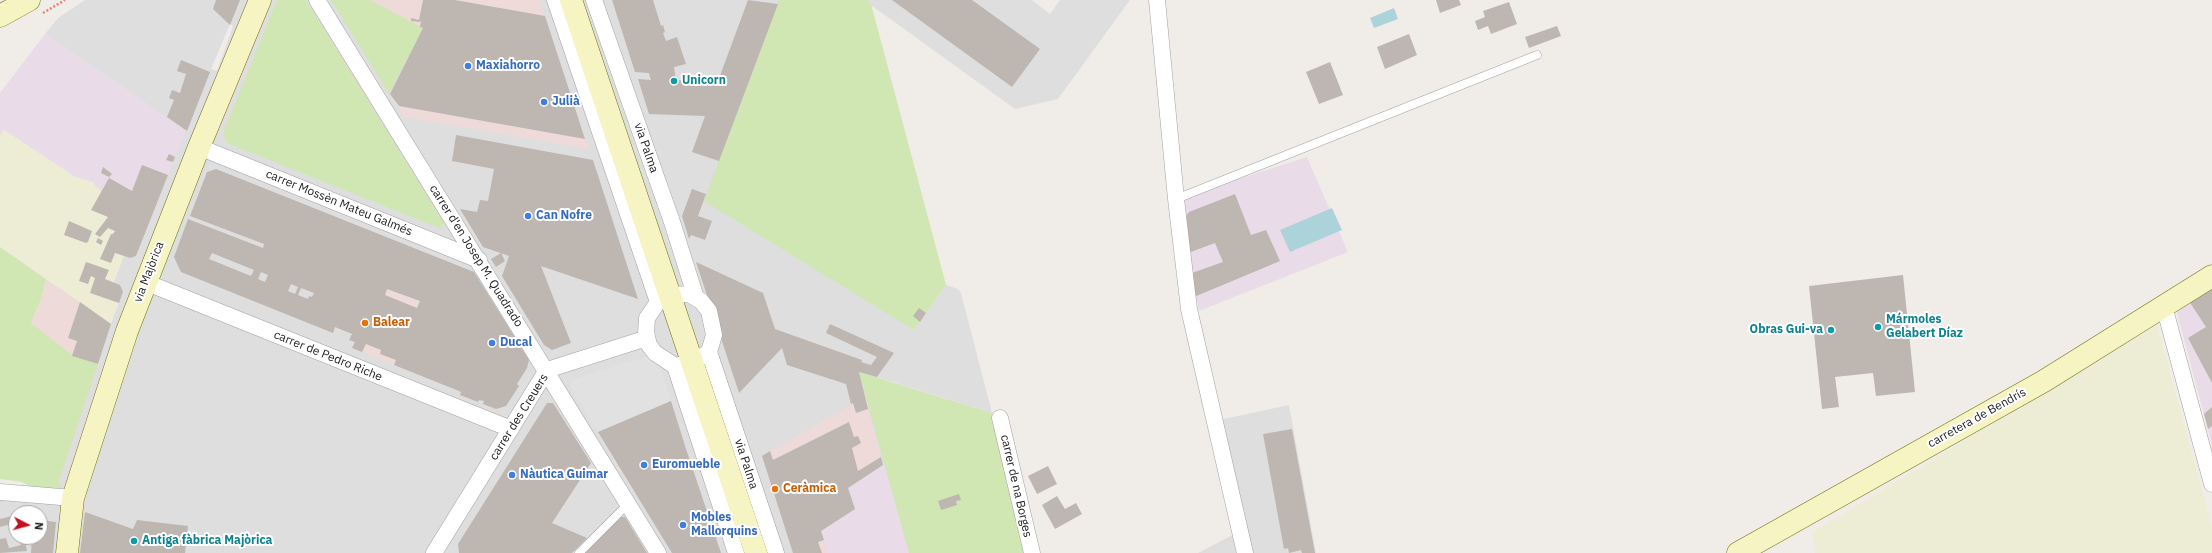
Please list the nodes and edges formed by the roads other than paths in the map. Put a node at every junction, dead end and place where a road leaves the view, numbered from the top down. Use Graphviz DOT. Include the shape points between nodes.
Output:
graph roads {
  1 [pos="29,0"];
  2 [pos="260,0"];
  3 [pos="317,0"];
  4 [pos="555,0"];
  5 [pos="572,0"];
  6 [pos="594,0"];
  7 [pos="1157,0"];
  8 [pos="0,16"];
  9 [pos="1537,55"];
  10 [pos="199,147"];
  11 [pos="1176,199"];
  12 [pos="479,260"];
  13 [pos="2212,276"];
  14 [pos="145,282"];
  15 [pos="696,298"];
  16 [pos="664,299"];
  17 [pos="2164,306"];
  18 [pos="647,338"];
  19 [pos="692,360"];
  20 [pos="547,370"];
  21 [pos="1000,418"];
  22 [pos="511,429"];
  23 [pos="2212,484"];
  24 [pos="0,492"];
  25 [pos="73,498"];
  26 [pos="628,504"];
  27 [pos="439,551"];
  28 [pos="67,553"];
  29 [pos="579,553"];
  30 [pos="658,553"];
  31 [pos="736,553"];
  32 [pos="756,553"];
  33 [pos="776,553"];
  34 [pos="1032,553"];
  35 [pos="1245,553"];
  36 [pos="1738,553"];
  1 -- 8 [label="main road"];
  2 -- 10 [label="main road, via Majòrica"];
  3 -- 12 [label="street, carrer d'en Josep M. Quadrado"];
  4 -- 16 [label="street"];
  5 -- 16 [label="main road, via Palma"];
  6 -- 15 [label="street, via Palma"];
  7 -- 11 [label="street"];
  9 -- 11 [label="lane"];
  10 -- 12 [label="street, carrer Mossèn Mateu Galmés"];
  10 -- 14 [label="main road, via Majòrica"];
  11 -- 35 [label="street" via="1189,309"];
  12 -- 20 [label="street, carrer d'en Josep M. Quadrado"];
  13 -- 17 [label="main road, carretera de Bendrís"];
  14 -- 22 [label="street, carrer de Pedro Riche"];
  14 -- 25 [label="main road, via Majòrica"];
  15 -- 16 [label="street" via="689,294"];
  15 -- 19 [label="street" via="709,311 714,335"];
  16 -- 18 [label="street" via="647,318"];
  16 -- 19 [label="main road, via Palma"];
  17 -- 23 [label="street"];
  17 -- 36 [label="main road, carretera de Bendrís" via="2037,385"];
  18 -- 19 [label="street" via="655,353"];
  18 -- 20 [label="street, carrer des Creuers"];
  19 -- 31 [label="street, via Palma"];
  19 -- 32 [label="main road, via Palma"];
  19 -- 33 [label="street, via Palma"];
  20 -- 22 [label="street, carrer des Creuers"];
  20 -- 26 [label="street, carrer d'en Josep M. Quadrado"];
  21 -- 34 [label="street, carrer de na Borges"];
  22 -- 27 [label="street, carrer des Creuers"];
  24 -- 25 [label="street"];
  25 -- 28 [label="main road, via Majòrica"];
  26 -- 29 [label="lane"];
  26 -- 30 [label="street, carrer d'en Josep M. Quadrado"];
}
